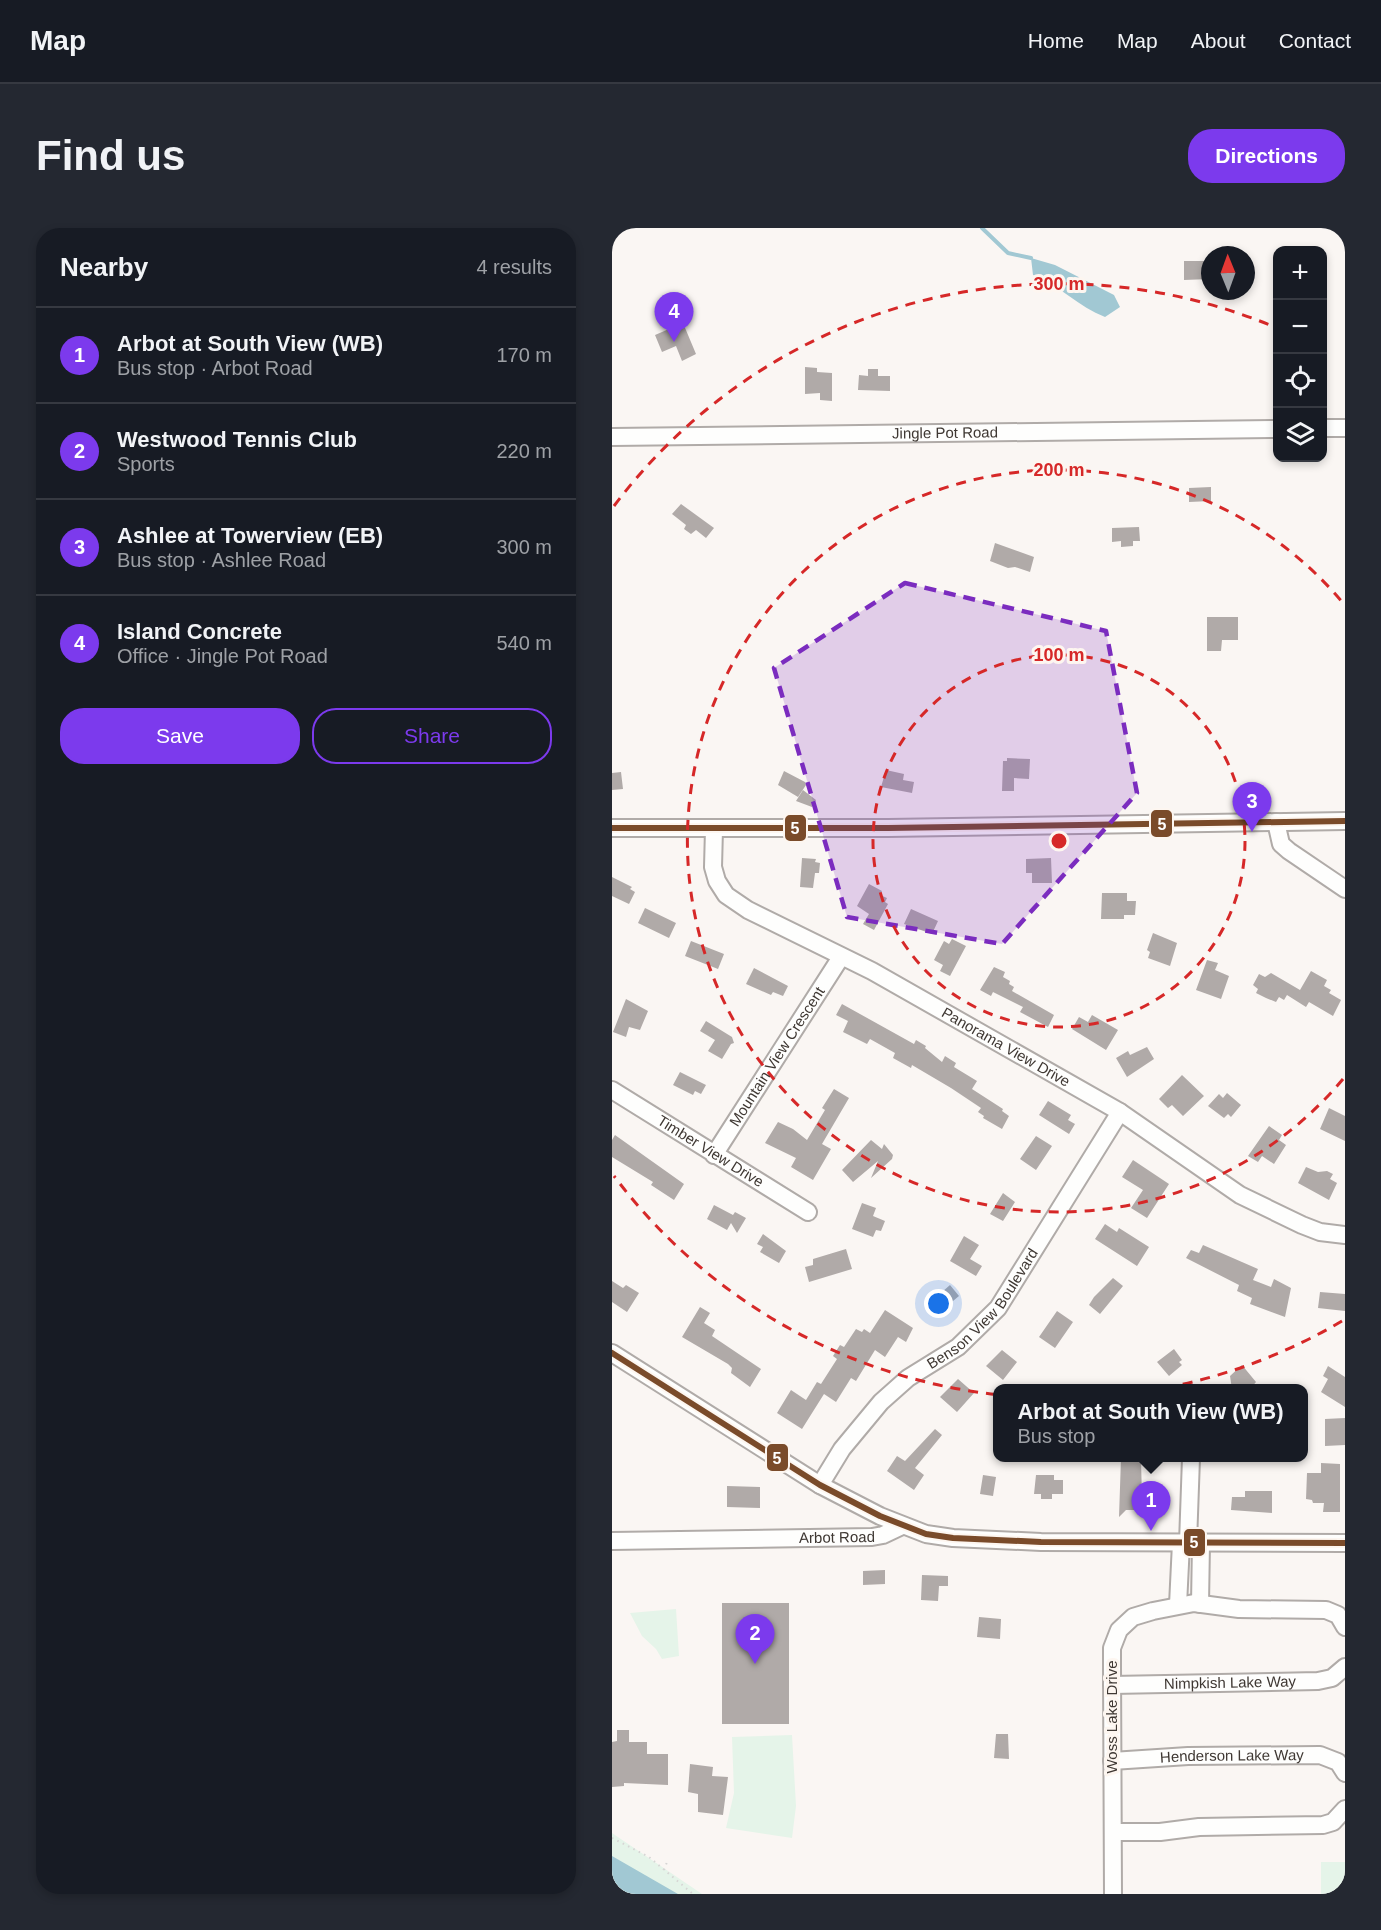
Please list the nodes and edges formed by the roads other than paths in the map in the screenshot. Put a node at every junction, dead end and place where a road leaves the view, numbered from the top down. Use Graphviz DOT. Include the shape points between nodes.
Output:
graph roads {
  1 [pos="1327,428"];
  2 [pos="1345,428"];
  3 [pos="1273,429"];
  4 [pos="612,438"];
  5 [pos="1345,821"];
  6 [pos="1276,822"];
  7 [pos="612,828"];
  8 [pos="714,829"];
  9 [pos="1345,889"];
  10 [pos="842,957"];
  11 [pos="612,1090"];
  12 [pos="1120,1112"];
  13 [pos="714,1155"];
  14 [pos="808,1212"];
  15 [pos="1345,1235"];
  16 [pos="612,1353"];
  17 [pos="1191,1462"];
  18 [pos="820,1485"];
  19 [pos="902,1526"];
  20 [pos="612,1541"];
  21 [pos="1190,1543"];
  22 [pos="1345,1543"];
  23 [pos="1200,1604"];
  24 [pos="1178,1605"];
  25 [pos="1345,1627"];
  26 [pos="1345,1667"];
  27 [pos="1112,1685"];
  28 [pos="1112,1761"];
  29 [pos="1345,1773"];
  30 [pos="1345,1809"];
  31 [pos="1113,1832"];
  32 [pos="1113,1894"];
  1 -- 2 [label="street"];
  3 -- 4 [label="street, Jingle Pot Road"];
  5 -- 6 [label="street"];
  6 -- 8 [label="street"];
  6 -- 9 [label="street" via="1281,844"];
  7 -- 8 [label="street"];
  8 -- 10 [label="street, Panorama View Drive" via="713,867 726,895"];
  10 -- 12 [label="street, Panorama View Drive"];
  10 -- 13 [label="street, Mountain View Crescent"];
  11 -- 13 [label="street, Timber View Drive"];
  12 -- 15 [label="street, Panorama View Drive" via="1240,1195 1320,1232"];
  12 -- 18 [label="street, Benson View Boulevard" via="998,1308 958,1347 908,1378 881,1402 842,1449"];
  13 -- 14 [label="street, Timber View Drive"];
  16 -- 18 [label="street"];
  17 -- 21 [label="street"];
  18 -- 19 [label="street"];
  19 -- 20 [label="street, Arbot Road" via="872,1537"];
  19 -- 21 [label="street" via="953,1538"];
  21 -- 22 [label="street"];
  21 -- 23 [label="street"];
  21 -- 24 [label="street"];
  23 -- 24 [label="street, Woss Lake Drive"];
  23 -- 25 [label="street" via="1239,1609 1326,1610 1338,1615"];
  24 -- 27 [label="street, Woss Lake Drive" via="1133,1617 1119,1630 1112,1648"];
  26 -- 27 [label="street, Nimpkish Lake Way" via="1332,1678 1318,1681"];
  27 -- 28 [label="street, Woss Lake Drive"];
  28 -- 29 [label="street, Henderson Lake Way" via="1320,1755 1338,1762"];
  28 -- 31 [label="street, Woss Lake Drive"];
  30 -- 31 [label="street" via="1333,1822 1323,1825"];
  31 -- 32 [label="street, Woss Lake Drive"];
}
